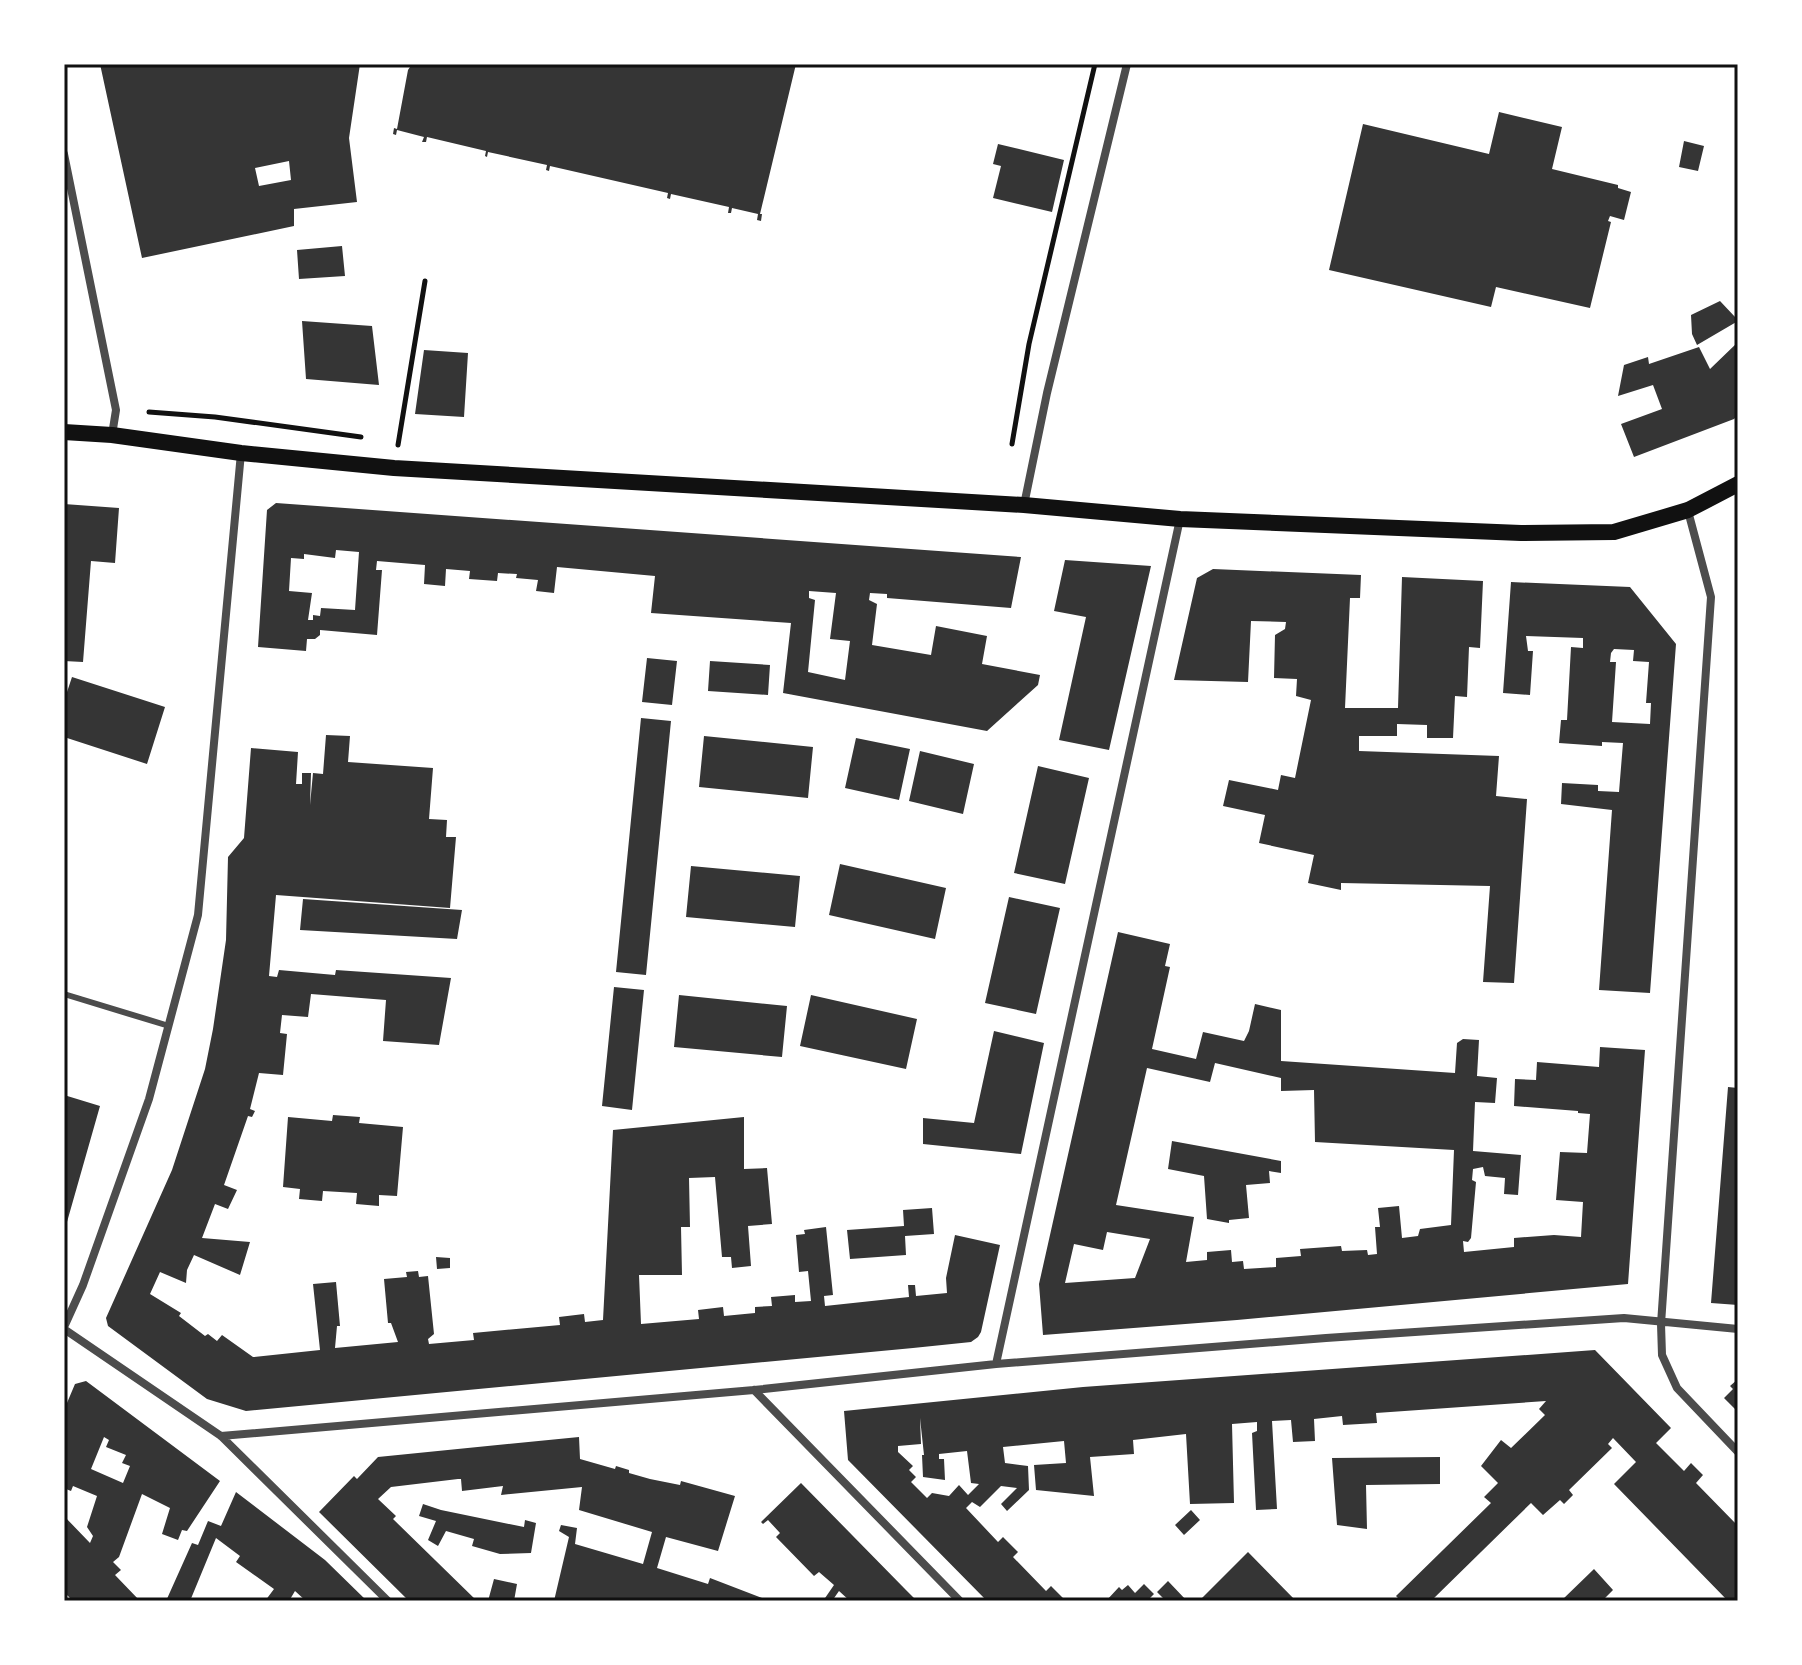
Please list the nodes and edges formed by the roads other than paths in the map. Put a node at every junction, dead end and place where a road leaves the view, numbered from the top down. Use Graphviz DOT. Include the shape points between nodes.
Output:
graph roads {
  1 [pos="1127,64"];
  2 [pos="64,154"];
  3 [pos="64,432"];
  4 [pos="112,435"];
  5 [pos="241,453"];
  6 [pos="1738,484"];
  7 [pos="1024,505"];
  8 [pos="1688,510"];
  9 [pos="1180,519"];
  10 [pos="64,994"];
  11 [pos="169,1026"];
  12 [pos="1661,1324"];
  13 [pos="64,1328"];
  14 [pos="1738,1329"];
  15 [pos="996,1364"];
  16 [pos="754,1390"];
  17 [pos="221,1436"];
  18 [pos="1738,1452"];
  19 [pos="388,1601"];
  20 [pos="960,1601"];
  1 -- 7 [label="street"];
  2 -- 4 [label="street" via="116,410"];
  3 -- 4 [label="main road"];
  4 -- 5 [label="main road"];
  5 -- 7 [label="main road" via="394,468"];
  5 -- 11 [label="street" via="198,915"];
  6 -- 8 [label="main road"];
  7 -- 9 [label="main road"];
  8 -- 9 [label="main road" via="1614,532"];
  8 -- 12 [label="street" via="1711,597"];
  9 -- 15 [label="street"];
  10 -- 11 [label="lane"];
  11 -- 13 [label="street" via="149,1099"];
  12 -- 14 [label="street"];
  12 -- 15 [label="street" via="1624,1318"];
  12 -- 18 [label="street" via="1662,1355 1677,1388"];
  13 -- 17 [label="street"];
  15 -- 16 [label="street"];
  16 -- 17 [label="street"];
  16 -- 20 [label="street"];
  17 -- 19 [label="street"];
}
